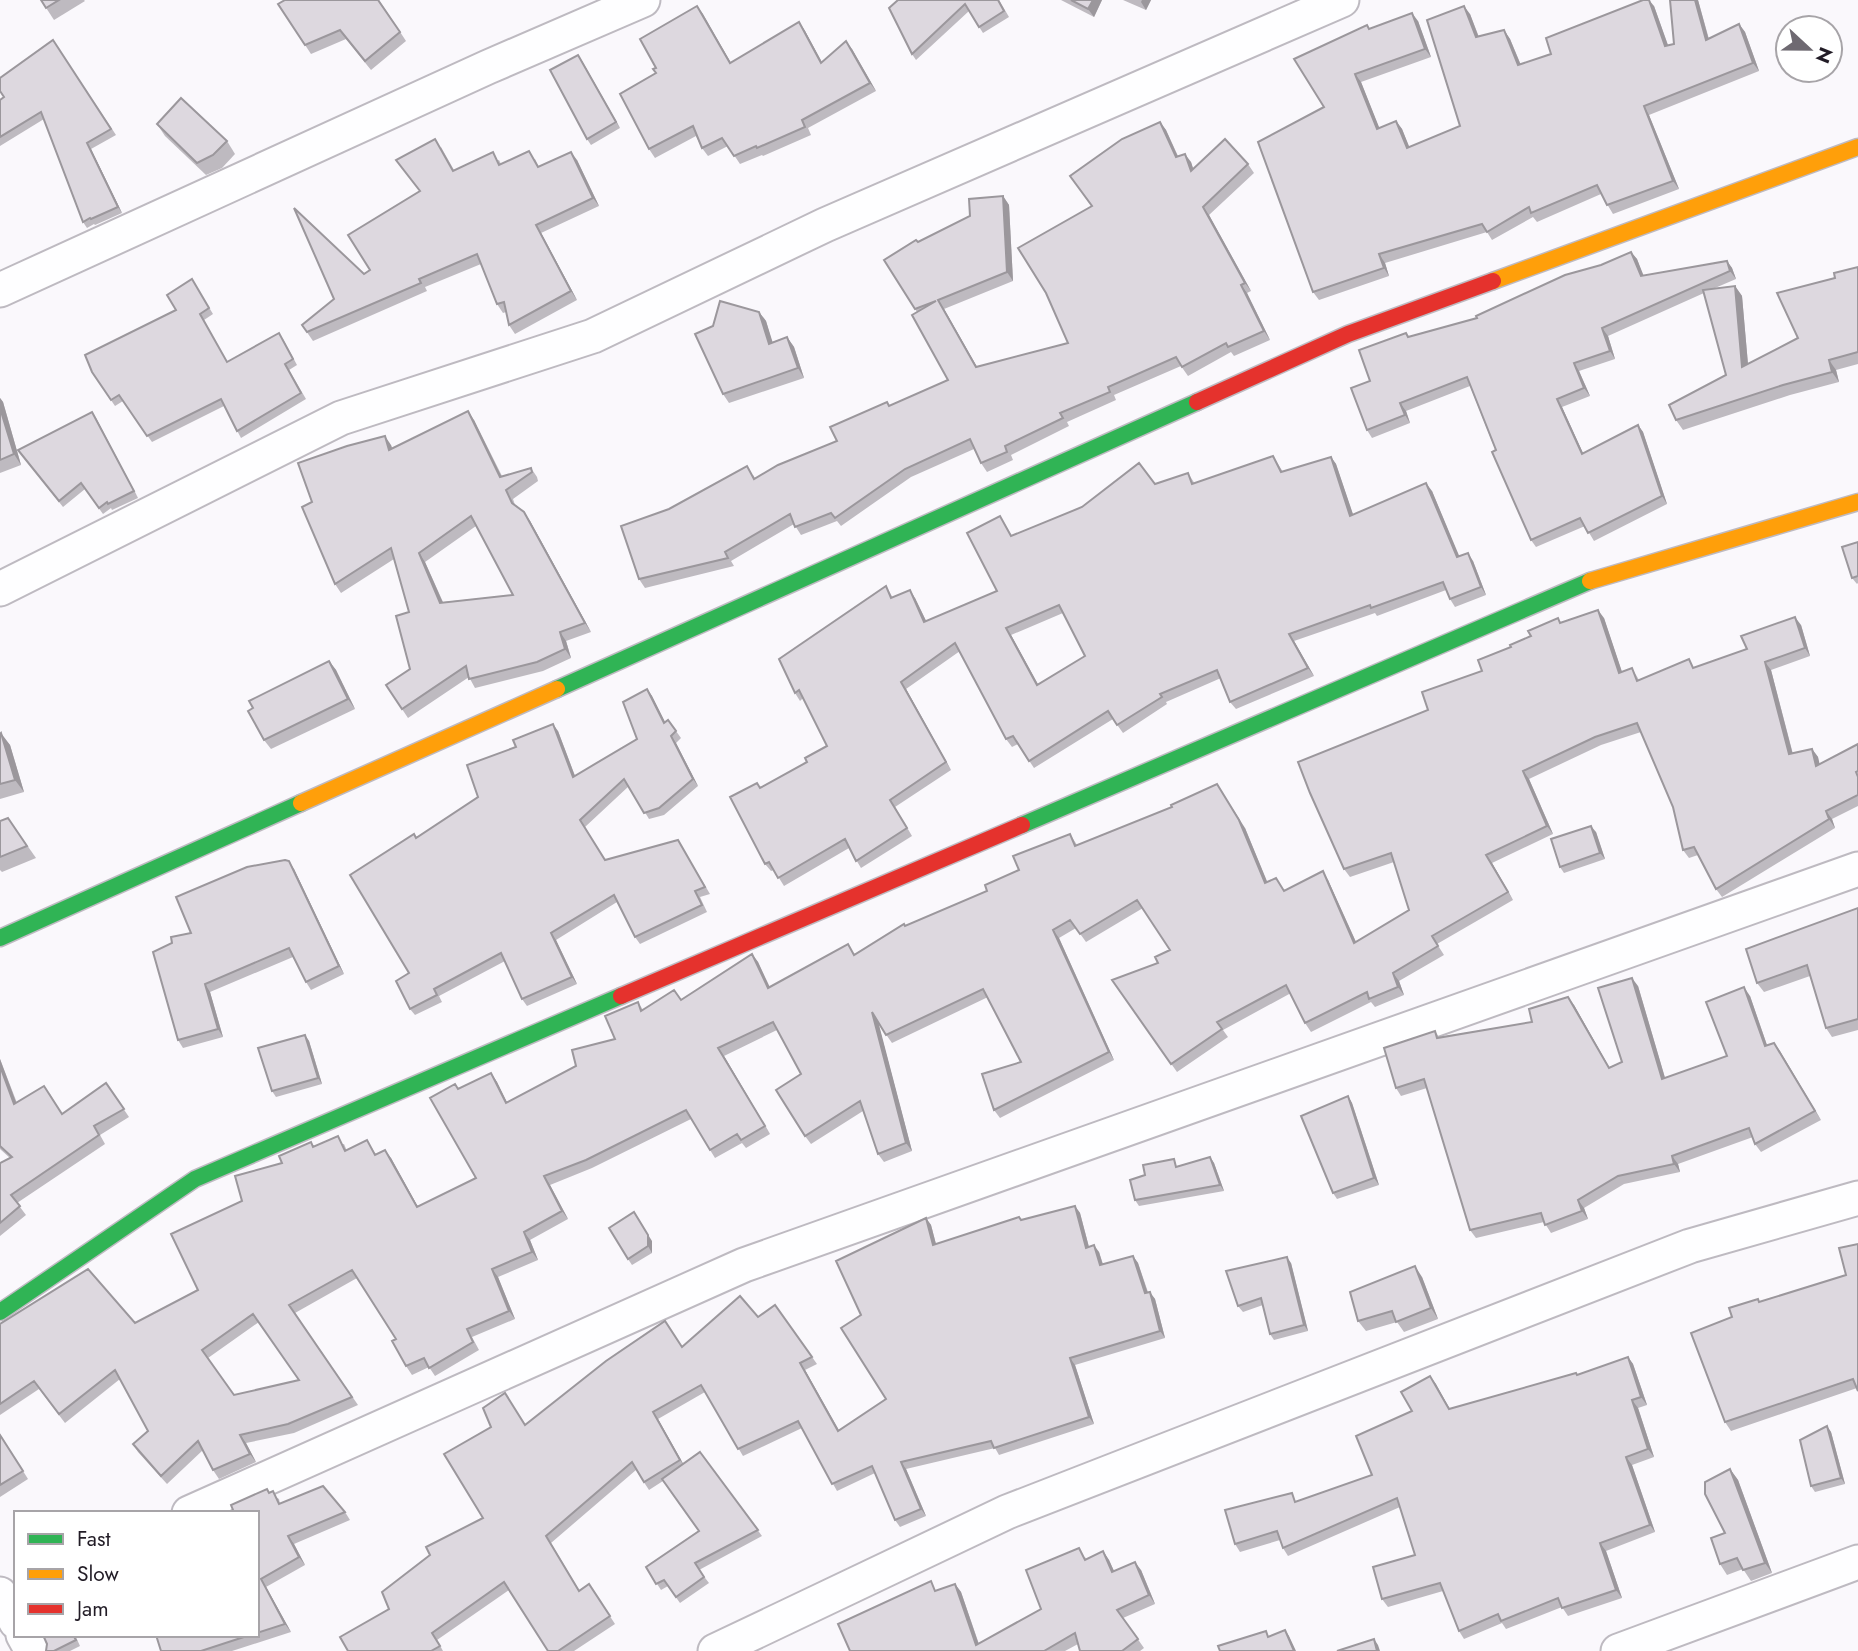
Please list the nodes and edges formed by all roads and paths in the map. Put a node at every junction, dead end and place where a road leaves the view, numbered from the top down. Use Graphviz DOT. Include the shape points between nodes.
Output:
graph roads {
  1 [pos="643,0"];
  2 [pos="1342,0"];
  3 [pos="1858,147"];
  4 [pos="0,290"];
  5 [pos="1858,502"];
  6 [pos="0,589"];
  7 [pos="1858,869"];
  8 [pos="0,938"];
  9 [pos="1858,1198"];
  10 [pos="0,1312"];
  11 [pos="193,1511"];
  12 [pos="1858,1562"];
  13 [pos="715,1651"];
  14 [pos="1618,1651"];
  1 -- 4 [label="street"];
  2 -- 6 [label="street" via="825,225 593,336 341,418"];
  3 -- 8 [label="street" via="1348,334"];
  5 -- 10 [label="street" via="1593,580 195,1179"];
  7 -- 11 [label="street" via="744,1265"];
  9 -- 13 [label="street" via="1690,1246 1007,1512"];
  12 -- 14 [label="street"];
}
